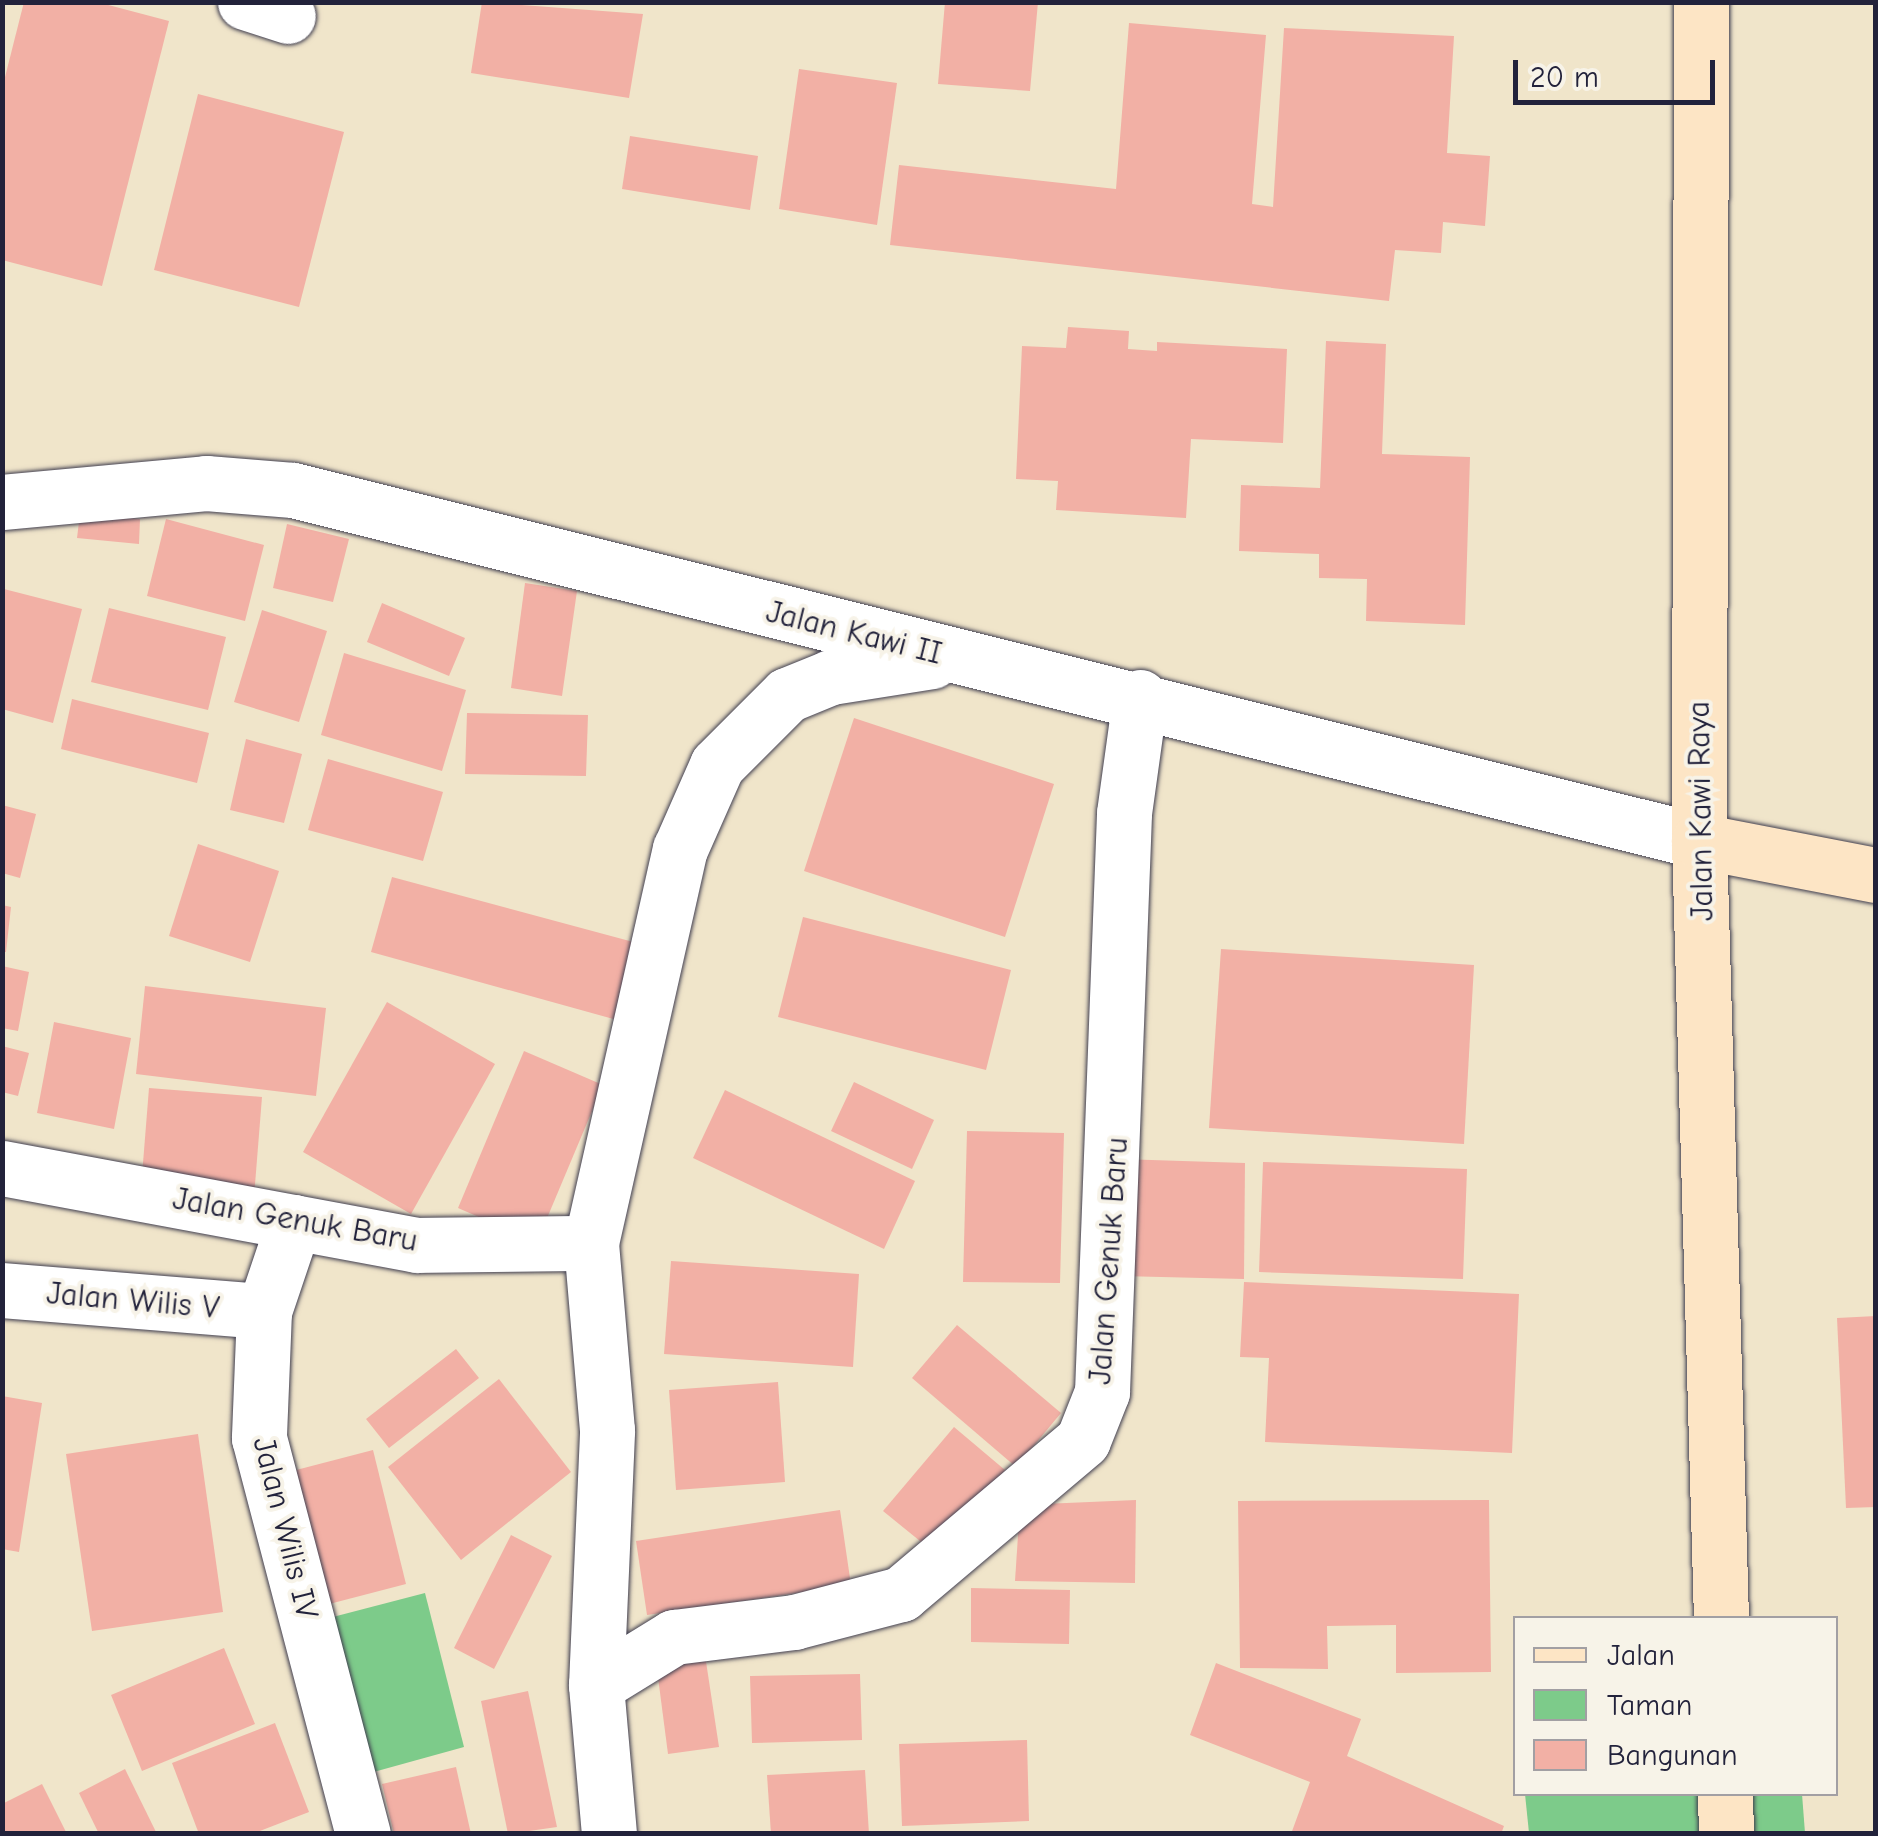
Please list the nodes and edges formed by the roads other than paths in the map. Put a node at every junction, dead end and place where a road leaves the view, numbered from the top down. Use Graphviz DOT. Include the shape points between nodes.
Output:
graph roads {
  1 [pos="1701,2"];
  2 [pos="2,502"];
  3 [pos="954,658"];
  4 [pos="1140,697"];
  5 [pos="1699,841"];
  6 [pos="1876,874"];
  7 [pos="2,1168"];
  8 [pos="294,1222"];
  9 [pos="591,1243"];
  10 [pos="2,1290"];
  11 [pos="264,1311"];
  12 [pos="1720,1616"];
  13 [pos="596,1685"];
  14 [pos="1725,1796"];
  15 [pos="363,1834"];
  16 [pos="609,1834"];
  17 [pos="1726,1834"];
  1 -- 5 [label="main road, Jalan Kawi Raya"];
  2 -- 3 [label="street, Jalan Kawi II" via="206,483 294,490"];
  3 -- 4 [label="street, Jalan Kawi II"];
  3 -- 9 [label="street" via="831,677 787,695 718,764 680,849"];
  4 -- 5 [label="street, Jalan Kawi II"];
  4 -- 13 [label="street, Jalan Genuk Baru" via="1124,812 1102,1392 1083,1440 901,1594 794,1622 674,1636"];
  5 -- 6 [label="main road"];
  5 -- 12 [label="main road, Jalan Kawi Raya"];
  7 -- 8 [label="street, Jalan Genuk Baru"];
  8 -- 9 [label="street, Jalan Genuk Baru" via="417,1245"];
  8 -- 11 [label="street, Jalan Wilis IV"];
  9 -- 13 [label="street" via="607,1430"];
  10 -- 11 [label="street, Jalan Wilis V"];
  11 -- 15 [label="street, Jalan Wilis IV" via="259,1438"];
  13 -- 16 [label="street"];
  14 -- 17 [label="main road"];
}
